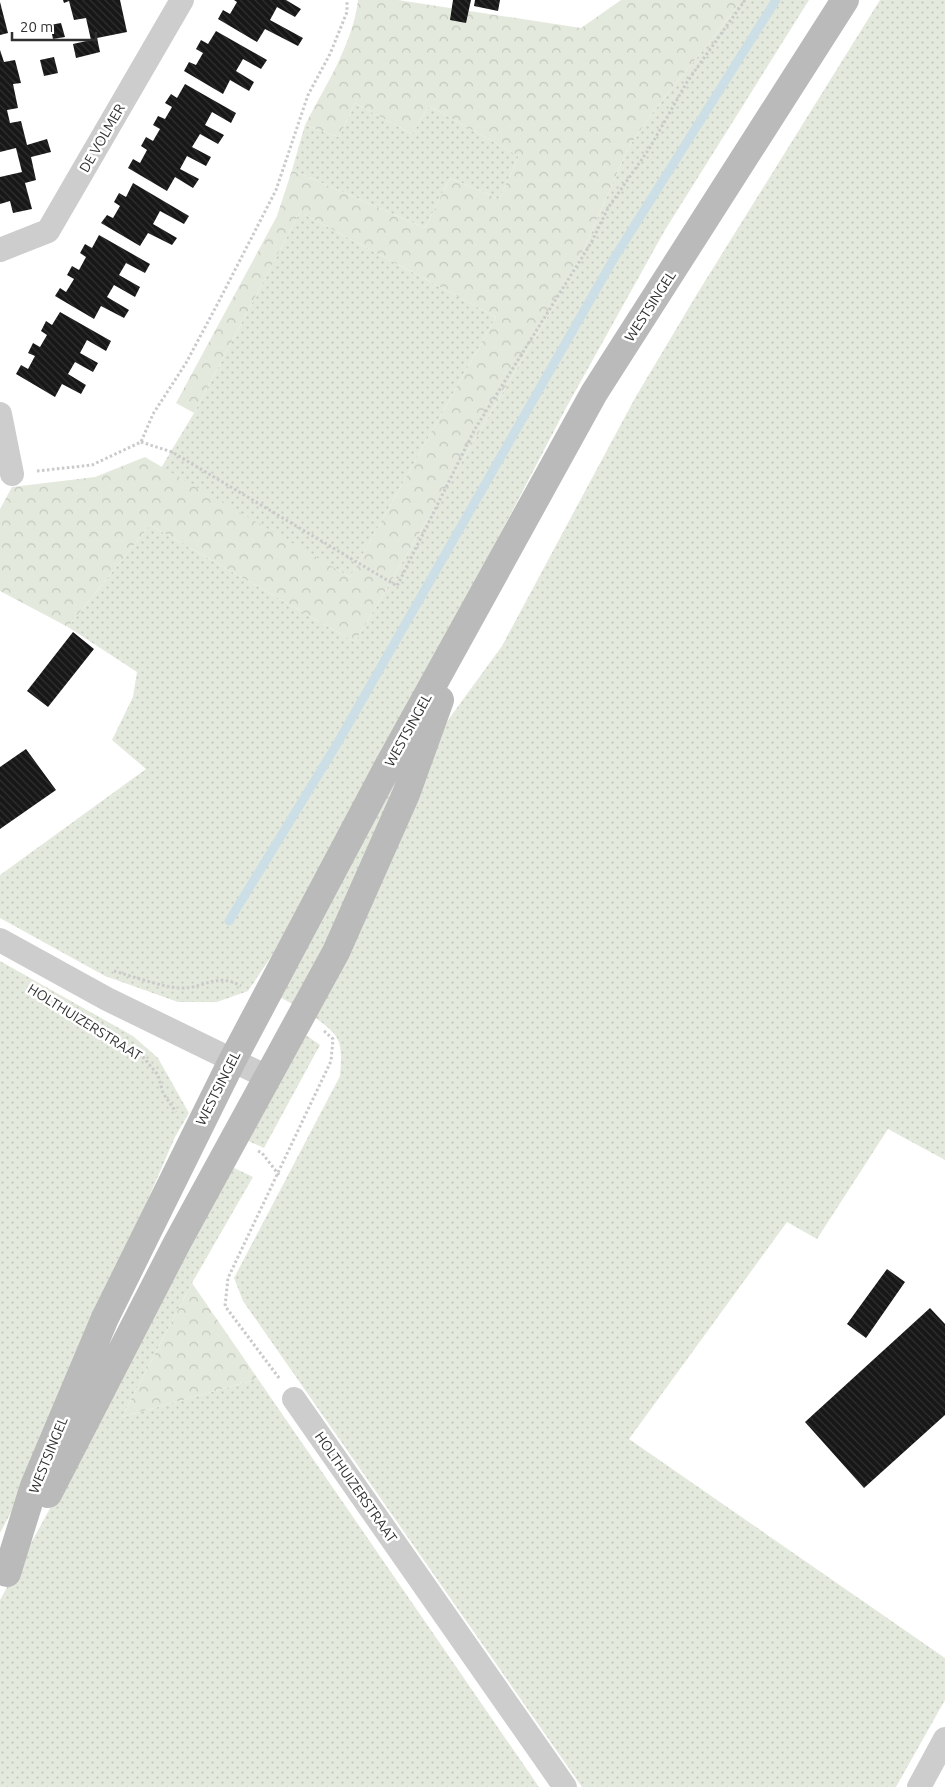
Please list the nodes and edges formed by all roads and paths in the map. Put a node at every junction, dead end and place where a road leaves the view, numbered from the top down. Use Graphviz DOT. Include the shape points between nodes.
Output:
graph roads {
  1 [pos="182,0"];
  2 [pos="347,0"];
  3 [pos="745,0"];
  4 [pos="845,0"];
  5 [pos="0,250"];
  6 [pos="0,414"];
  7 [pos="141,442"];
  8 [pos="12,474"];
  9 [pos="470,621"];
  10 [pos="0,940"];
  11 [pos="111,970"];
  12 [pos="47,998"];
  13 [pos="264,999"];
  14 [pos="300,1017"];
  15 [pos="232,1061"];
  16 [pos="267,1077"];
  17 [pos="200,1124"];
  18 [pos="234,1141"];
  19 [pos="279,1175"];
  20 [pos="294,1399"];
  21 [pos="4,1579"];
  22 [pos="945,1739"];
  23 [pos="565,1787"];
  24 [pos="919,1787"];
  1 -- 5 [label="street, DE VOLMER" via="48,231"];
  2 -- 7 [label="path" via="347,12 308,95 276,190 186,363 153,414"];
  3 -- 7 [label="path" via="608,208 591,242 476,429 397,586 172,452"];
  4 -- 9 [label="main road, WESTSINGEL" via="594,393"];
  6 -- 8 [label="street"];
  7 -- 8 [label="path" via="92,465"];
  9 -- 13 [label="main road, WESTSINGEL" via="387,768"];
  9 -- 14 [label="main road, WESTSINGEL" via="406,794 336,952"];
  10 -- 15 [label="street, HOLTHUIZERSTRAAT" via="90,990"];
  11 -- 13 [label="path" via="182,988 220,979 231,981"];
  12 -- 17 [label="path, HOLTHUIZERSTRAAT" via="144,1058 158,1075 163,1093 174,1111"];
  13 -- 15 [label="main road, WESTSINGEL"];
  14 -- 16 [label="main road, WESTSINGEL"];
  14 -- 19 [label="path" via="333,1039 331,1062"];
  15 -- 16 [label="street, HOLTHUIZERSTRAAT"];
  15 -- 17 [label="main road, WESTSINGEL"];
  16 -- 18 [label="main road, WESTSINGEL"];
  17 -- 21 [label="main road, WESTSINGEL" via="105,1318 34,1486"];
  18 -- 19 [label="path" via="262,1153"];
  18 -- 21 [label="main road, WESTSINGEL"];
  19 -- 20 [label="path" via="228,1278 225,1306"];
  20 -- 23 [label="street, HOLTHUIZERSTRAAT"];
  22 -- 24 [label="street"];
}
